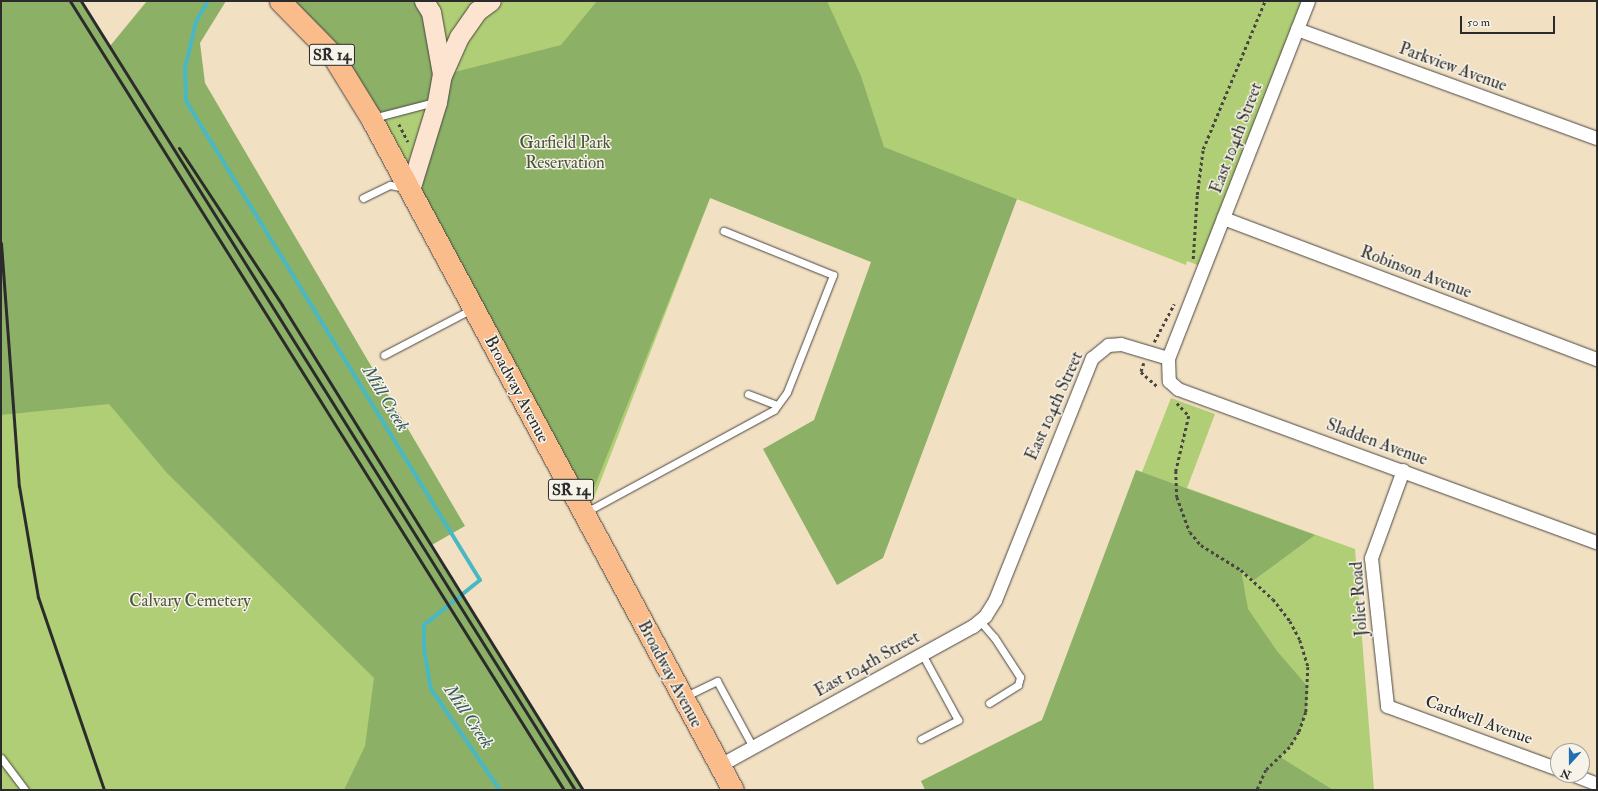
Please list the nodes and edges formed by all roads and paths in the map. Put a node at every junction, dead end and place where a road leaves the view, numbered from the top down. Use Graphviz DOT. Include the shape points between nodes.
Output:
graph roads {
  1 [pos="280,1"];
  2 [pos="424,1"];
  3 [pos="491,1"];
  4 [pos="1265,1"];
  5 [pos="1308,1"];
  6 [pos="1297,29"];
  7 [pos="442,75"];
  8 [pos="437,102"];
  9 [pos="371,118"];
  10 [pos="399,124"];
  11 [pos="1597,138"];
  12 [pos="412,148"];
  13 [pos="410,190"];
  14 [pos="363,198"];
  15 [pos="1223,218"];
  16 [pos="724,231"];
  17 [pos="1191,266"];
  18 [pos="1176,300"];
  19 [pos="474,308"];
  20 [pos="1154,341"];
  21 [pos="384,355"];
  22 [pos="1168,358"];
  23 [pos="1597,359"];
  24 [pos="1146,360"];
  25 [pos="1161,389"];
  26 [pos="748,394"];
  27 [pos="1171,397"];
  28 [pos="777,405"];
  29 [pos="1403,470"];
  30 [pos="584,513"];
  31 [pos="1597,542"];
  32 [pos="980,620"];
  33 [pos="922,654"];
  34 [pos="683,698"];
  35 [pos="989,703"];
  36 [pos="1387,706"];
  37 [pos="921,739"];
  38 [pos="752,747"];
  39 [pos="1,758"];
  40 [pos="720,765"];
  41 [pos="1550,766"];
  42 [pos="25,790"];
  43 [pos="733,790"];
  44 [pos="1257,790"];
  1 -- 9 [label="main road, Broadway Avenue / SR 14" via="331,53"];
  2 -- 7 [label="street" via="431,12"];
  3 -- 7 [label="street" via="477,11 459,37"];
  4 -- 17 [label="path" via="1203,148"];
  5 -- 6 [label="street, East 104th Street"];
  6 -- 11 [label="street, Parkview Avenue"];
  6 -- 15 [label="street, East 104th Street"];
  7 -- 8 [label="street"];
  8 -- 9 [label="lane"];
  8 -- 13 [label="street"];
  9 -- 13 [label="main road, Broadway Avenue / SR 14"];
  10 -- 12 [label="path"];
  13 -- 14 [label="lane" via="390,184"];
  13 -- 19 [label="main road, Broadway Avenue / SR 14"];
  15 -- 22 [label="street, East 104th Street"];
  15 -- 23 [label="street, Robinson Avenue"];
  16 -- 28 [label="lane" via="833,275 787,392"];
  18 -- 20 [label="path"];
  19 -- 21 [label="lane"];
  19 -- 30 [label="main road, Broadway Avenue / SR 14"];
  22 -- 29 [label="street, Sladden Avenue" via="1169,381 1178,389"];
  22 -- 32 [label="street, East 104th Street" via="1122,344 1108,345 1092,358 995,600"];
  24 -- 25 [label="path" via="1140,372"];
  26 -- 28 [label="lane"];
  27 -- 44 [label="path" via="1189,416 1176,471 1177,497 1190,532 1201,545 1241,570 1273,599 1293,628 1308,667 1306,712 1299,732 1290,747 1266,770"];
  28 -- 30 [label="lane" via="774,410"];
  29 -- 31 [label="street, Sladden Avenue"];
  29 -- 36 [label="street, Joliet Road" via="1371,558"];
  30 -- 34 [label="main road, Broadway Avenue / SR 14"];
  32 -- 33 [label="street, East 104th Street"];
  32 -- 35 [label="lane" via="1020,677 1018,685"];
  33 -- 37 [label="lane" via="958,720"];
  33 -- 38 [label="street, East 104th Street"];
  34 -- 38 [label="lane" via="717,681"];
  34 -- 40 [label="main road, Broadway Avenue / SR 14"];
  36 -- 41 [label="street, Cardwell Avenue"];
  38 -- 40 [label="street, East 104th Street"];
  39 -- 42 [label="lane"];
  40 -- 43 [label="main road, Broadway Avenue / SR 14"];
}
